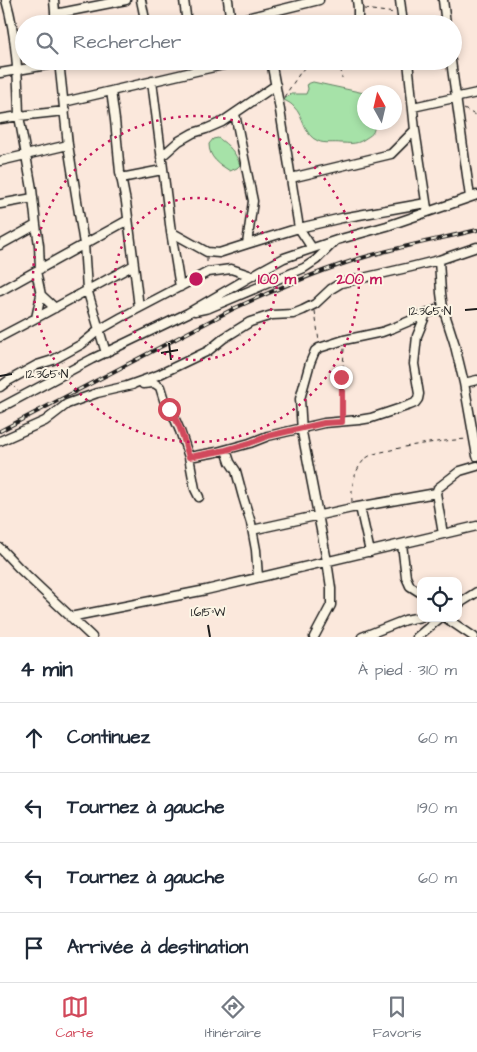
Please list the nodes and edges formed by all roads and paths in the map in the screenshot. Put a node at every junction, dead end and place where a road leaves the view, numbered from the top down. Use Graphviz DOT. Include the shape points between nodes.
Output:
graph roads {
  1 [pos="6,0"];
  2 [pos="54,0"];
  3 [pos="126,0"];
  4 [pos="141,0"];
  5 [pos="184,0"];
  6 [pos="228,0"];
  7 [pos="318,0"];
  8 [pos="357,0"];
  9 [pos="400,0"];
  10 [pos="443,0"];
  11 [pos="358,8"];
  12 [pos="55,14"];
  13 [pos="402,14"];
  14 [pos="144,15"];
  15 [pos="186,15"];
  16 [pos="230,15"];
  17 [pos="261,15"];
  18 [pos="358,15"];
  19 [pos="445,15"];
  20 [pos="15,43"];
  21 [pos="18,70"];
  22 [pos="62,70"];
  23 [pos="202,70"];
  24 [pos="273,70"];
  25 [pos="302,70"];
  26 [pos="341,70"];
  27 [pos="409,70"];
  28 [pos="452,70"];
  29 [pos="0,73"];
  30 [pos="342,78"];
  31 [pos="152,81"];
  32 [pos="276,85"];
  33 [pos="111,92"];
  34 [pos="477,93"];
  35 [pos="64,102"];
  36 [pos="456,102"];
  37 [pos="280,104"];
  38 [pos="414,107"];
  39 [pos="65,111"];
  40 [pos="235,114"];
  41 [pos="19,116"];
  42 [pos="477,116"];
  43 [pos="0,119"];
  44 [pos="415,130"];
  45 [pos="68,145"];
  46 [pos="26,154"];
  47 [pos="161,157"];
  48 [pos="0,161"];
  49 [pos="162,170"];
  50 [pos="121,178"];
  51 [pos="291,178"];
  52 [pos="474,196"];
  53 [pos="33,198"];
  54 [pos="426,203"];
  55 [pos="0,204"];
  56 [pos="428,212"];
  57 [pos="128,220"];
  58 [pos="36,225"];
  59 [pos="299,228"];
  60 [pos="171,232"];
  61 [pos="337,240"];
  62 [pos="84,244"];
  63 [pos="247,244"];
  64 [pos="0,245"];
  65 [pos="477,247"];
  66 [pos="312,248"];
  67 [pos="206,252"];
  68 [pos="439,260"];
  69 [pos="134,265"];
  70 [pos="38,270"];
  71 [pos="208,272"];
  72 [pos="252,276"];
  73 [pos="180,287"];
  74 [pos="87,289"];
  75 [pos="0,291"];
  76 [pos="41,295"];
  77 [pos="315,304"];
  78 [pos="55,308"];
  79 [pos="139,308"];
  80 [pos="443,308"];
  81 [pos="188,313"];
  82 [pos="426,314"];
  83 [pos="36,318"];
  84 [pos="99,330"];
  85 [pos="0,337"];
  86 [pos="344,340"];
  87 [pos="319,348"];
  88 [pos="106,353"];
  89 [pos="477,380"];
  90 [pos="8,381"];
  91 [pos="464,383"];
  92 [pos="127,386"];
  93 [pos="0,388"];
  94 [pos="23,396"];
  95 [pos="0,408"];
  96 [pos="342,422"];
  97 [pos="302,429"];
  98 [pos="474,439"];
  99 [pos="0,441"];
  100 [pos="226,450"];
  101 [pos="477,456"];
  102 [pos="189,457"];
  103 [pos="477,466"];
  104 [pos="436,492"];
  105 [pos="199,497"];
  106 [pos="356,508"];
  107 [pos="318,515"];
  108 [pos="477,526"];
  109 [pos="252,530"];
  110 [pos="442,534"];
  111 [pos="402,544"];
  112 [pos="0,548"];
  113 [pos="370,552"];
  114 [pos="327,562"];
  115 [pos="258,577"];
  116 [pos="417,590"];
  117 [pos="477,592"];
  118 [pos="462,601"];
  119 [pos="70,617"];
  120 [pos="417,618"];
  121 [pos="435,622"];
  122 [pos="452,622"];
  123 [pos="92,637"];
  124 [pos="314,637"];
  125 [pos="362,637"];
  126 [pos="417,637"];
  127 [pos="474,637"];
  1 -- 20 [label="street"];
  2 -- 12 [label="street"];
  3 -- 12 [label="street"];
  4 -- 14 [label="street"];
  5 -- 15 [label="street"];
  6 -- 16 [label="street"];
  7 -- 17 [label="street"];
  8 -- 11 [label="street"];
  9 -- 13 [label="street"];
  10 -- 19 [label="street"];
  11 -- 13 [label="path"];
  11 -- 18 [label="street"];
  21 -- 29 [label="street"];
  21 -- 41 [label="street"];
  22 -- 35 [label="street"];
  23 -- 31 [label="street"];
  24 -- 32 [label="street"];
  25 -- 37 [label="path"];
  26 -- 30 [label="path"];
  27 -- 38 [label="street"];
  28 -- 36 [label="street"];
  31 -- 33 [label="street"];
  31 -- 47 [label="street"];
  32 -- 37 [label="street"];
  32 -- 40 [label="street"];
  33 -- 35 [label="street"];
  33 -- 50 [label="street"];
  34 -- 36 [label="street"];
  35 -- 39 [label="street"];
  36 -- 38 [label="street"];
  36 -- 42 [label="path"];
  36 -- 52 [label="street"];
  37 -- 51 [label="street"];
  38 -- 44 [label="street"];
  39 -- 41 [label="street"];
  39 -- 45 [label="street"];
  40 -- 47 [label="street" via="179,141"];
  40 -- 63 [label="street" via="253,201"];
  41 -- 43 [label="street"];
  41 -- 46 [label="street"];
  44 -- 51 [label="street" via="392,154"];
  44 -- 54 [label="street"];
  45 -- 46 [label="street"];
  45 -- 62 [label="street"];
  46 -- 48 [label="street"];
  46 -- 53 [label="street"];
  47 -- 49 [label="street"];
  49 -- 50 [label="street"];
  49 -- 60 [label="street"];
  50 -- 57 [label="street"];
  51 -- 59 [label="street"];
  52 -- 56 [label="street"];
  53 -- 55 [label="street"];
  53 -- 58 [label="street"];
  54 -- 56 [label="street"];
  54 -- 59 [label="street"];
  56 -- 61 [label="street"];
  57 -- 62 [label="street"];
  57 -- 69 [label="street"];
  58 -- 64 [label="street"];
  58 -- 70 [label="street"];
  59 -- 63 [label="street"];
  59 -- 66 [label="street"];
  60 -- 67 [label="street"];
  60 -- 73 [label="street"];
  61 -- 66 [label="street"];
  61 -- 81 [label="street" via="304,268 209,308"];
  62 -- 70 [label="street"];
  62 -- 74 [label="street"];
  63 -- 67 [label="street" via="219,253"];
  65 -- 68 [label="street"];
  66 -- 72 [label="street" via="284,258"];
  67 -- 71 [label="path"];
  68 -- 77 [label="street" via="341,284 331,288"];
  68 -- 80 [label="street"];
  69 -- 74 [label="street"];
  69 -- 79 [label="street"];
  70 -- 75 [label="street"];
  70 -- 76 [label="street"];
  71 -- 72 [label="street" via="231,269"];
  71 -- 73 [label="street"];
  72 -- 81 [label="street"];
  73 -- 79 [label="street"];
  74 -- 78 [label="street"];
  74 -- 84 [label="street"];
  76 -- 78 [label="street"];
  76 -- 83 [label="street"];
  77 -- 87 [label="path"];
  77 -- 92 [label="street" via="293,314 250,322 208,352"];
  78 -- 83 [label="street"];
  79 -- 84 [label="street"];
  80 -- 82 [label="street"];
  80 -- 91 [label="street"];
  81 -- 88 [label="street"];
  82 -- 86 [label="street" via="382,332"];
  82 -- 96 [label="street" via="417,336 414,364 418,399 410,405 371,418"];
  83 -- 85 [label="street"];
  84 -- 88 [label="street"];
  84 -- 90 [label="street" via="69,352"];
  86 -- 87 [label="street"];
  86 -- 96 [label="path" via="340,380"];
  87 -- 97 [label="street" via="310,362 300,399"];
  88 -- 94 [label="street"];
  89 -- 91 [label="street"];
  90 -- 93 [label="street"];
  90 -- 94 [label="path"];
  91 -- 98 [label="street"];
  92 -- 99 [label="street" via="67,404 45,421"];
  92 -- 102 [label="street" via="152,383 160,387"];
  94 -- 95 [label="street"];
  96 -- 97 [label="street"];
  97 -- 100 [label="street"];
  97 -- 107 [label="street"];
  98 -- 101 [label="street"];
  98 -- 106 [label="path" via="408,446 366,459 351,488"];
  100 -- 102 [label="street"];
  100 -- 109 [label="street" via="236,471"];
  102 -- 105 [label="street"];
  103 -- 104 [label="street" via="460,470"];
  104 -- 106 [label="street"];
  104 -- 110 [label="street"];
  106 -- 107 [label="street"];
  106 -- 113 [label="street"];
  107 -- 109 [label="street"];
  107 -- 114 [label="street"];
  108 -- 110 [label="street"];
  109 -- 115 [label="street"];
  110 -- 111 [label="street"];
  111 -- 113 [label="street"];
  111 -- 116 [label="street" via="406,577 410,586"];
  112 -- 119 [label="street"];
  113 -- 114 [label="street"];
  114 -- 115 [label="street"];
  114 -- 124 [label="street" via="331,605"];
  115 -- 119 [label="street"];
  117 -- 118 [label="street"];
  119 -- 123 [label="street"];
  120 -- 125 [label="street"];
  121 -- 126 [label="street"];
  122 -- 127 [label="street"];
}
